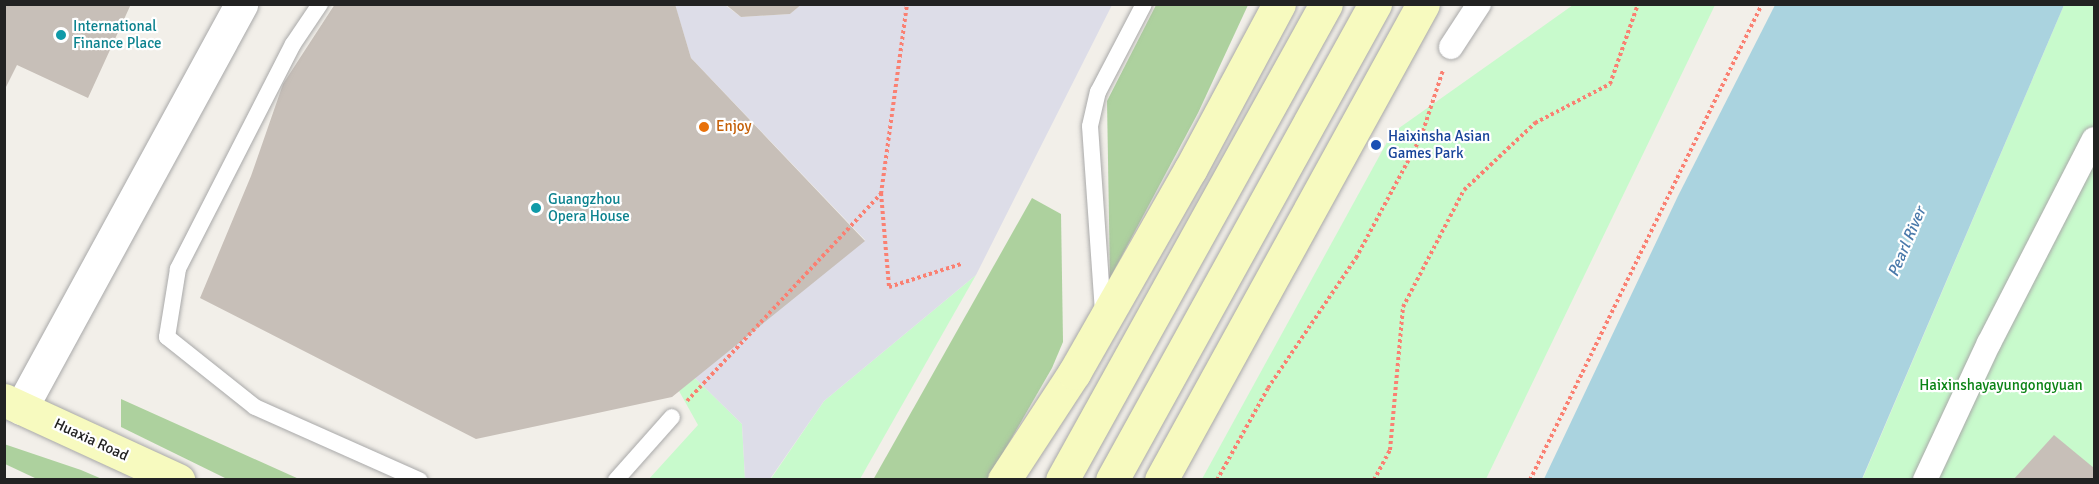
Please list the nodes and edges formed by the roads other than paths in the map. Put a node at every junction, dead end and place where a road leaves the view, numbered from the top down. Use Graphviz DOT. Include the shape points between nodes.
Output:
graph roads {
  1 [pos="241,4"];
  2 [pos="320,4"];
  3 [pos="1144,4"];
  4 [pos="1279,4"];
  5 [pos="1326,4"];
  6 [pos="1375,4"];
  7 [pos="1423,4"];
  8 [pos="1479,4"];
  9 [pos="1451,46"];
  10 [pos="2094,139"];
  11 [pos="1104,321"];
  12 [pos="13,404"];
  13 [pos="672,417"];
  14 [pos="178,480"];
  15 [pos="419,480"];
  16 [pos="616,480"];
  17 [pos="1004,480"];
  18 [pos="1062,480"];
  19 [pos="1112,480"];
  20 [pos="1161,480"];
  21 [pos="1925,480"];
  1 -- 12 [label="street"];
  2 -- 15 [label="lane" via="293,44 178,269 167,337 255,407"];
  3 -- 11 [label="lane" via="1098,92 1090,126"];
  4 -- 11 [label="main road"];
  5 -- 18 [label="main road"];
  6 -- 19 [label="main road"];
  7 -- 20 [label="main road"];
  8 -- 9 [label="street"];
  10 -- 21 [label="street" via="1989,343"];
  11 -- 17 [label="main road"];
  12 -- 14 [label="main road, Huaxia Road"];
  13 -- 16 [label="lane"];
}
